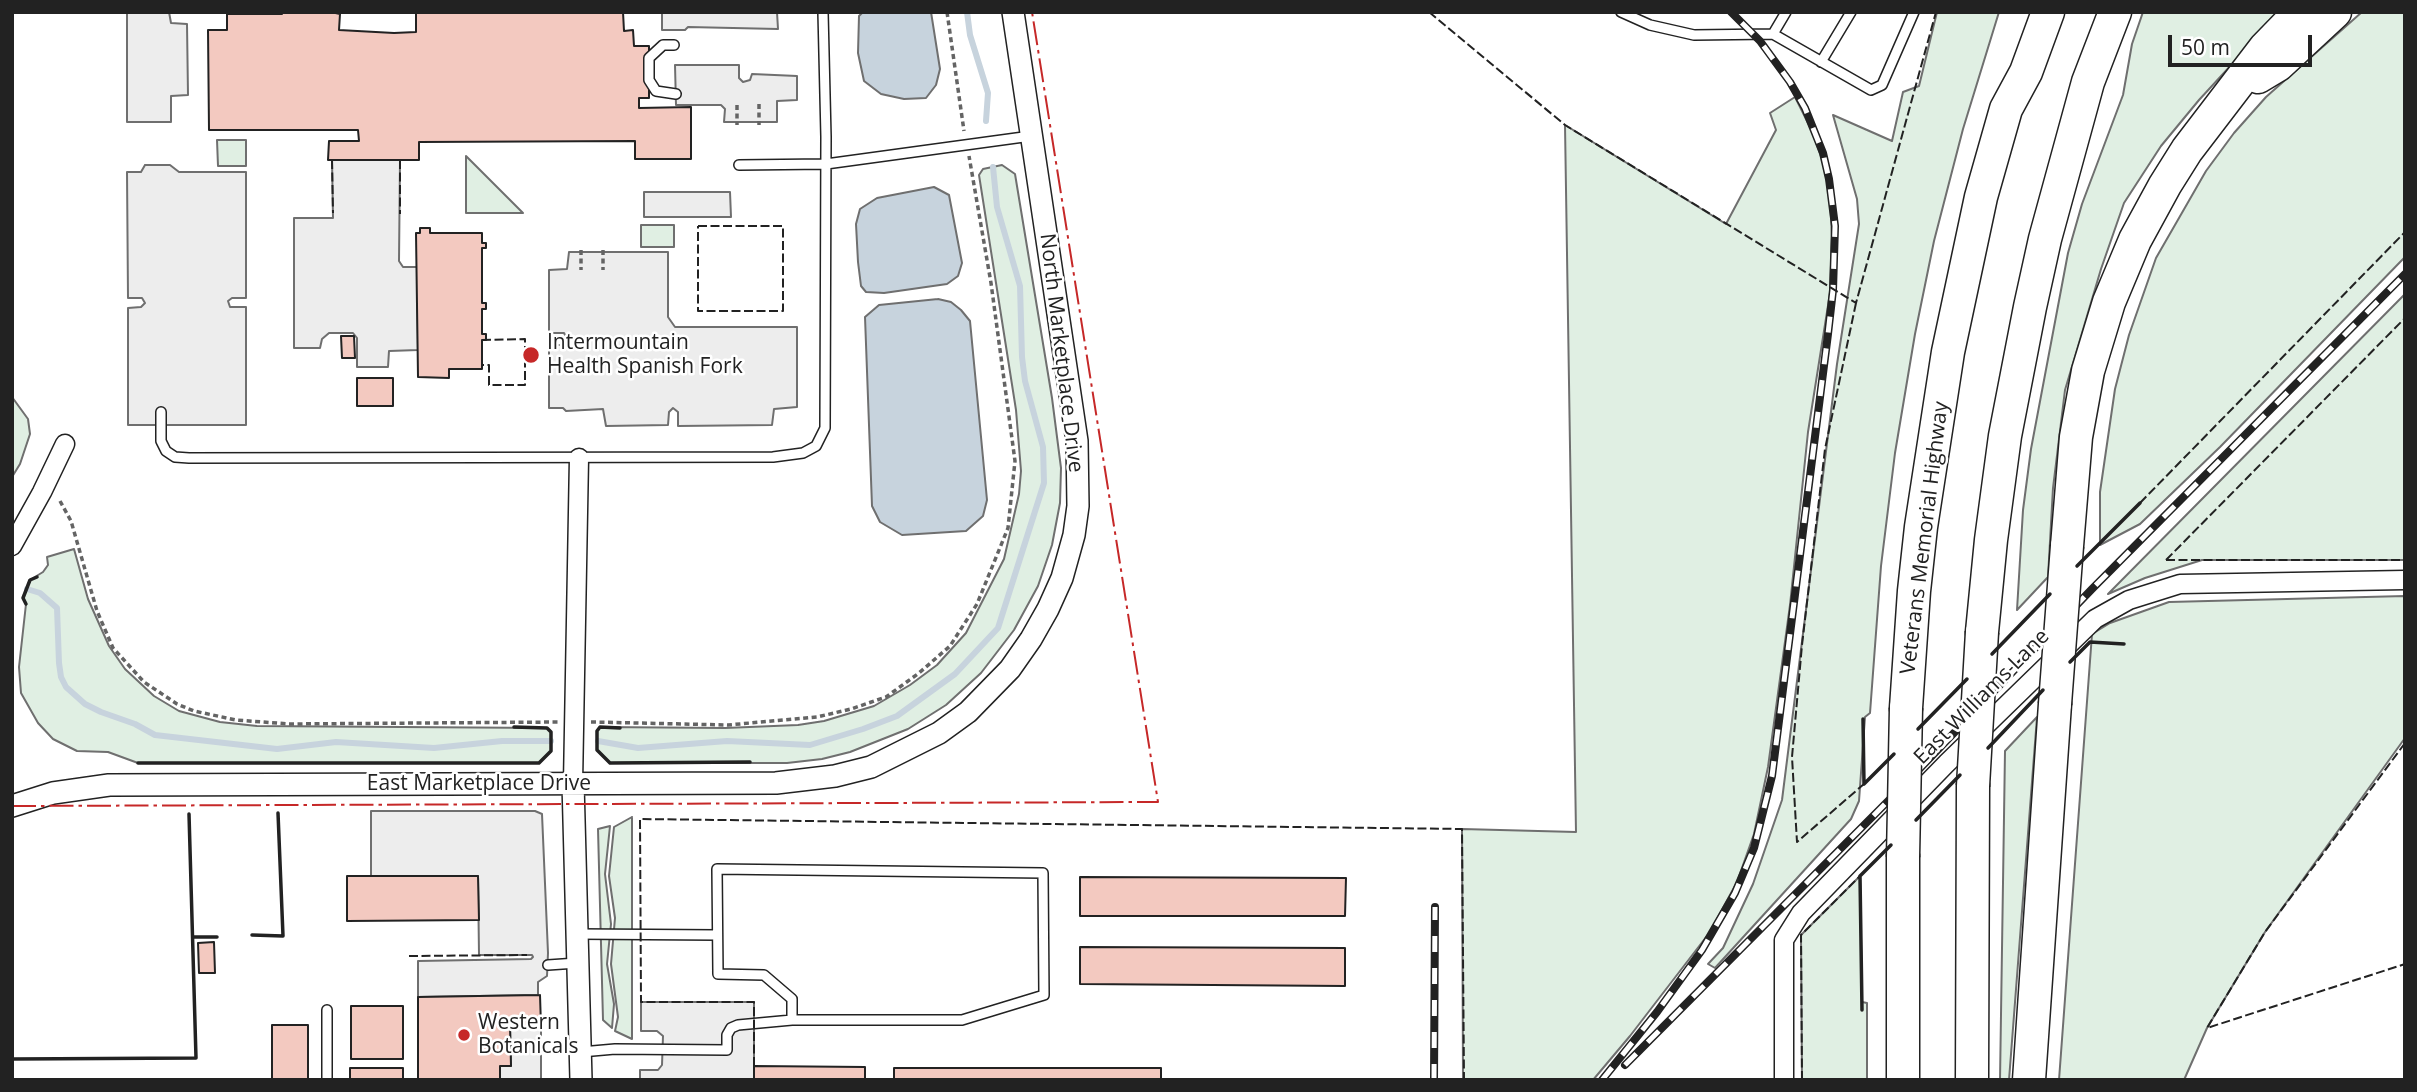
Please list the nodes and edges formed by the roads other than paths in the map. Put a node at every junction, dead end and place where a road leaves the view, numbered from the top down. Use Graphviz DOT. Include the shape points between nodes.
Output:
graph roads {
  1 [pos="823,12"];
  2 [pos="1013,12"];
  3 [pos="1621,12"];
  4 [pos="1786,12"];
  5 [pos="1851,12"];
  6 [pos="1914,12"];
  7 [pos="2024,12"];
  8 [pos="2048,12"];
  9 [pos="2115,12"];
  10 [pos="2301,12"];
  11 [pos="2335,12"];
  12 [pos="1773,34"];
  13 [pos="674,45"];
  14 [pos="1821,62"];
  15 [pos="2233,91"];
  16 [pos="676,94"];
  17 [pos="2006,109"];
  18 [pos="1031,136"];
  19 [pos="826,164"];
  20 [pos="739,166"];
  21 [pos="161,412"];
  22 [pos="65,444"];
  23 [pos="579,458"];
  24 [pos="12,545"];
  25 [pos="2405,580"];
  26 [pos="939,733"];
  27 [pos="573,783"];
  28 [pos="14,800"];
  29 [pos="576,934"];
  30 [pos="717,935"];
  31 [pos="577,963"];
  32 [pos="548,965"];
  33 [pos="327,1010"];
  34 [pos="792,1020"];
  35 [pos="580,1052"];
  36 [pos="327,1080"];
  37 [pos="581,1080"];
  38 [pos="1784,1080"];
  39 [pos="1903,1080"];
  40 [pos="1972,1080"];
  41 [pos="2029,1080"];
  1 -- 19 [label="lane"];
  2 -- 18 [label="street, North Marketplace Drive"];
  3 -- 12 [label="lane" via="1650,25 1694,35"];
  4 -- 12 [label="lane"];
  5 -- 14 [label="lane"];
  6 -- 14 [label="lane" via="1879,88 1866,89"];
  7 -- 17 [label="highway"];
  8 -- 17 [label="highway, Veterans Memorial Highway" via="2026,72"];
  9 -- 40 [label="highway, bridge" via="2088,82 2045,239 2003,449 1982,632 1973,786"];
  10 -- 15 [label="highway" via="2265,48"];
  11 -- 15 [label="highway" via="2278,65"];
  12 -- 14 [label="lane"];
  13 -- 16 [label="lane" via="663,46 649,58 649,80 656,91"];
  15 -- 41 [label="highway, bridge" via="2187,150 2135,240 2094,349 2082,404 2073,468"];
  17 -- 39 [label="highway, Veterans Memorial Highway, bridge" via="1981,197 1938,411 1914,591 1906,708"];
  18 -- 19 [label="lane"];
  18 -- 26 [label="street, North Marketplace Drive" via="1077,441 1074,535 1062,578 1031,639 990,691"];
  19 -- 20 [label="lane"];
  19 -- 23 [label="lane" via="825,428 816,446 803,453 773,457"];
  21 -- 23 [label="lane" via="160,441 175,457"];
  22 -- 24 [label="street"];
  23 -- 27 [label="street"];
  25 -- 38 [label="street, East Williams Lane" via="2180,584 2129,600 2095,619 1801,913 1784,940"];
  26 -- 27 [label="street, East Marketplace Drive" via="871,767 835,776 776,783"];
  27 -- 28 [label="street, East Marketplace Drive" via="109,785"];
  27 -- 29 [label="street"];
  29 -- 30 [label="lane"];
  29 -- 31 [label="street"];
  30 -- 34 [label="lane" via="718,974 764,975 792,999"];
  30 -- 34 [label="lane" via="717,869 1043,873 1044,995 962,1020"];
  31 -- 32 [label="lane"];
  31 -- 35 [label="street"];
  33 -- 36 [label="lane"];
  34 -- 35 [label="lane" via="731,1028 727,1050"];
  35 -- 37 [label="street"];
}
